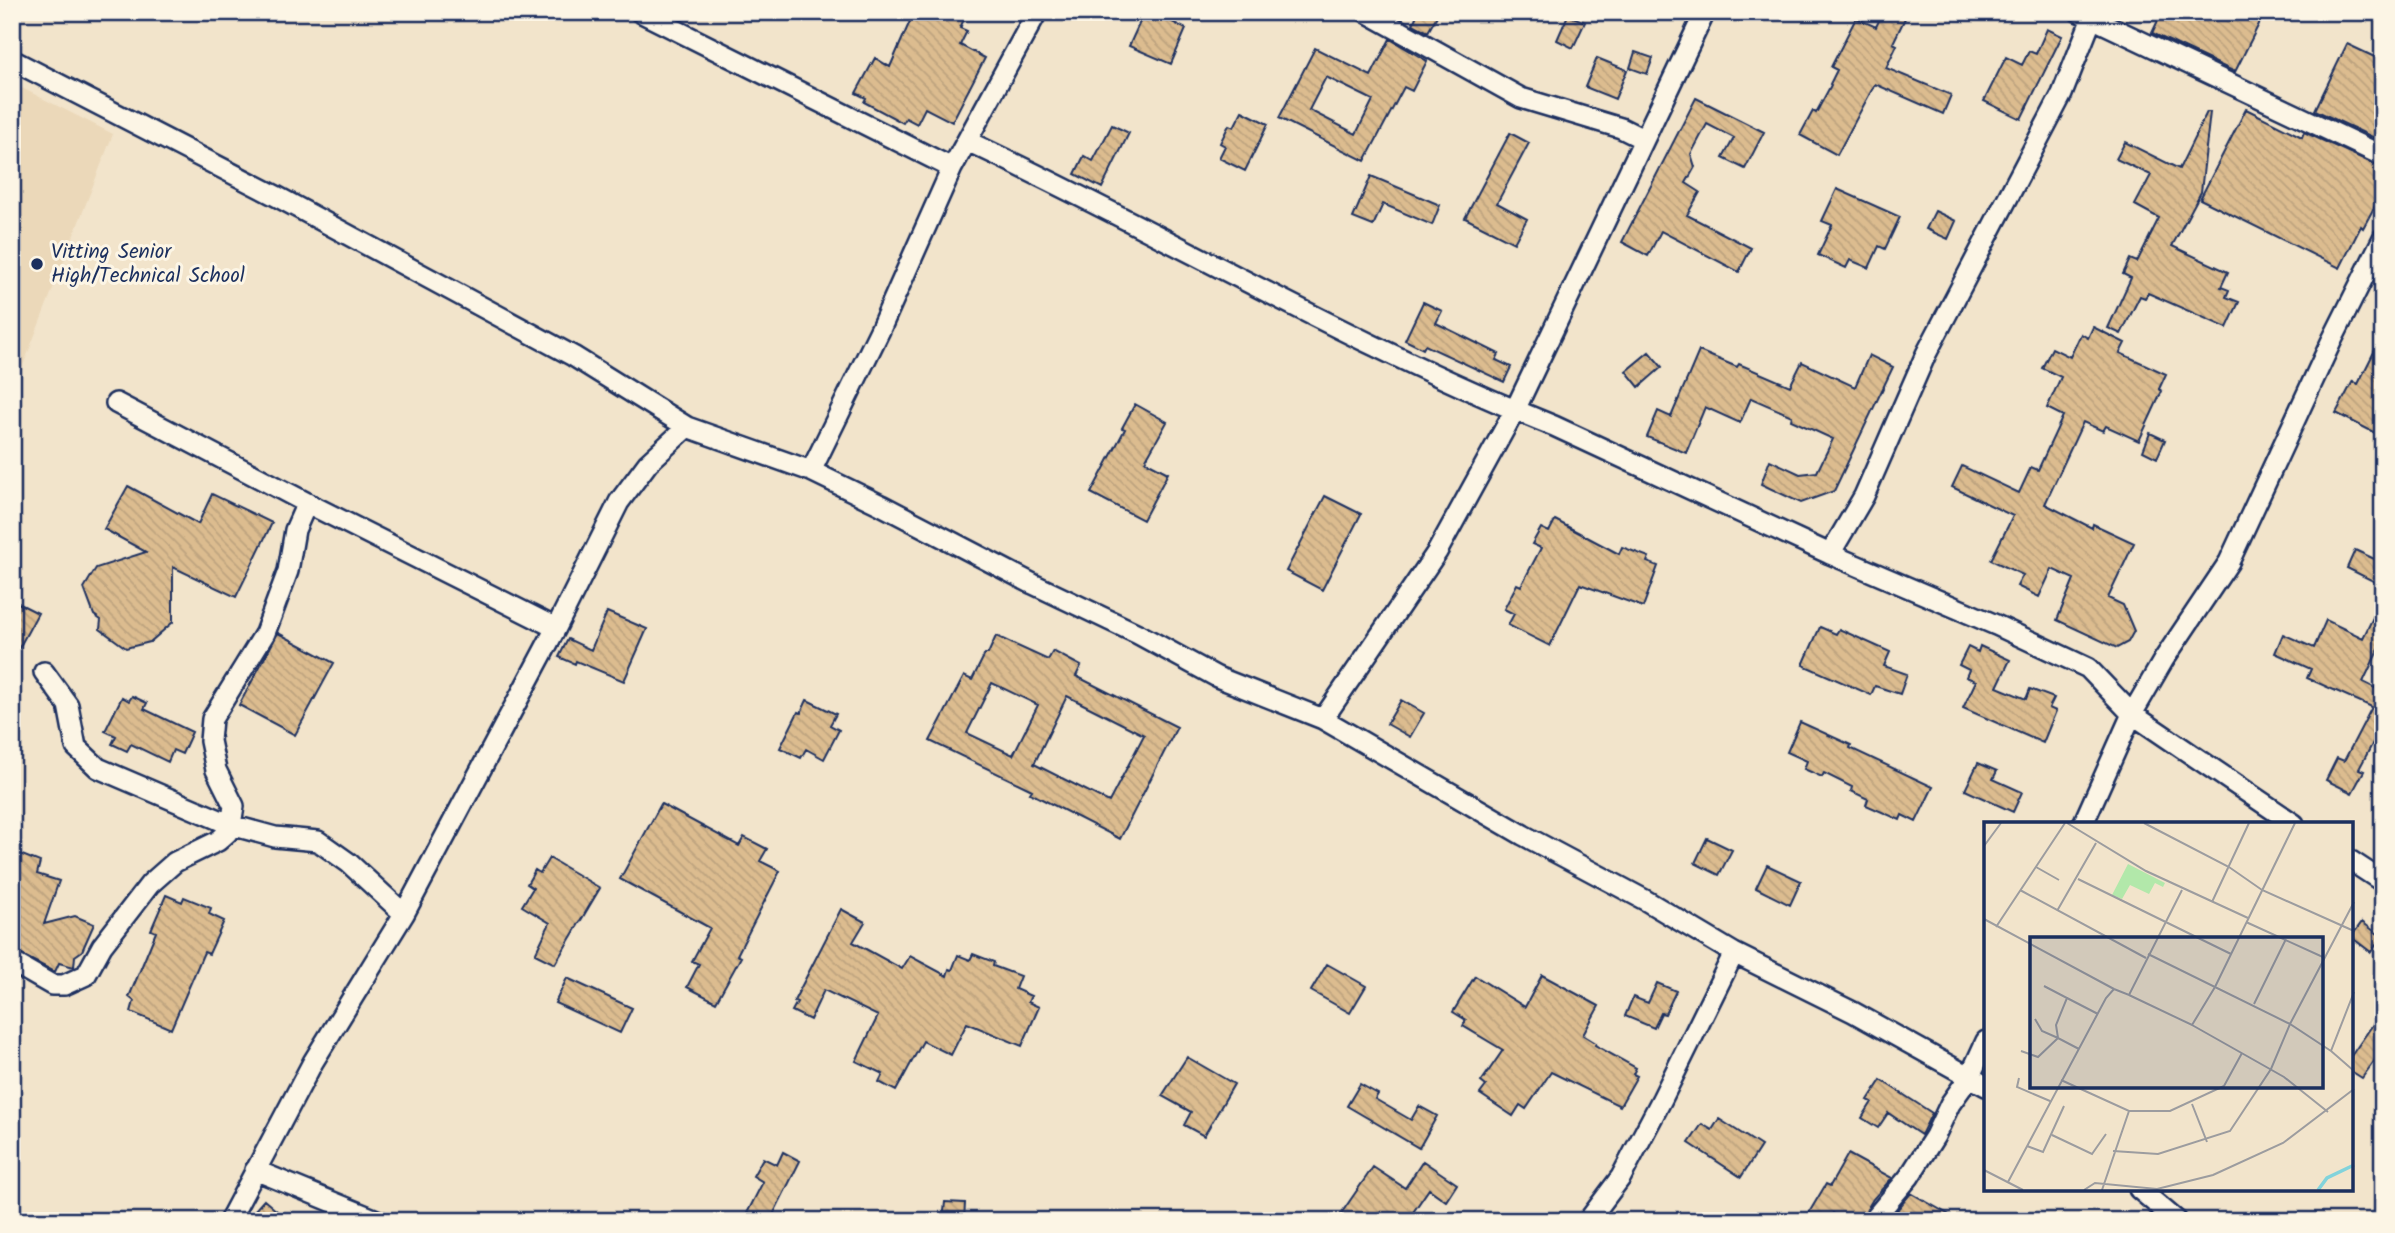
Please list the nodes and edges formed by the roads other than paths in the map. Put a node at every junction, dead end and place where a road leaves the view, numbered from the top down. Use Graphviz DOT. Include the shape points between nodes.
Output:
graph roads {
  1 [pos="640,12"];
  2 [pos="1037,12"];
  3 [pos="1366,12"];
  4 [pos="1705,12"];
  5 [pos="2086,15"];
  6 [pos="12,60"];
  7 [pos="1643,139"];
  8 [pos="967,141"];
  9 [pos="2383,156"];
  10 [pos="952,168"];
  11 [pos="2383,238"];
  12 [pos="116,403"];
  13 [pos="1515,410"];
  14 [pos="687,427"];
  15 [pos="811,471"];
  16 [pos="307,503"];
  17 [pos="1830,554"];
  18 [pos="556,628"];
  19 [pos="44,672"];
  20 [pos="2132,714"];
  21 [pos="1323,719"];
  22 [pos="2084,822"];
  23 [pos="2291,822"];
  24 [pos="232,825"];
  25 [pos="2353,862"];
  26 [pos="2383,882"];
  27 [pos="404,914"];
  28 [pos="1734,953"];
  29 [pos="12,962"];
  30 [pos="1984,1051"];
  31 [pos="1978,1081"];
  32 [pos="255,1170"];
  33 [pos="2141,1191"];
  34 [pos="229,1221"];
  35 [pos="379,1221"];
  36 [pos="1588,1221"];
  37 [pos="1872,1221"];
  38 [pos="2177,1221"];
  1 -- 10 [label="street"];
  2 -- 8 [label="street"];
  3 -- 7 [label="street" via="1521,98"];
  4 -- 7 [label="street"];
  5 -- 9 [label="street"];
  5 -- 17 [label="street" via="2062,94 1926,354 1864,496"];
  6 -- 14 [label="street" via="573,356"];
  7 -- 13 [label="street"];
  8 -- 10 [label="street"];
  8 -- 13 [label="street" via="1058,183 1354,337"];
  10 -- 15 [label="street"];
  11 -- 20 [label="street" via="2229,562"];
  12 -- 16 [label="street"];
  13 -- 17 [label="street"];
  13 -- 21 [label="street" via="1437,552"];
  14 -- 15 [label="street"];
  14 -- 18 [label="street" via="648,463 619,502"];
  15 -- 21 [label="street" via="1217,677"];
  16 -- 18 [label="street"];
  16 -- 24 [label="street" via="265,634 212,719 210,741 216,770 234,806"];
  17 -- 20 [label="street" via="2088,668"];
  18 -- 27 [label="street"];
  19 -- 24 [label="street" via="68,705 76,747 98,768"];
  20 -- 22 [label="street"];
  20 -- 23 [label="street"];
  21 -- 28 [label="street"];
  24 -- 27 [label="street" via="275,837 318,841"];
  24 -- 29 [label="street" via="218,841 175,862 150,884 102,946 86,975 52,985"];
  25 -- 26 [label="street"];
  27 -- 32 [label="street" via="313,1062"];
  28 -- 31 [label="street"];
  28 -- 36 [label="street" via="1621,1177"];
  30 -- 31 [label="street"];
  31 -- 37 [label="street" via="1951,1104 1909,1177"];
  32 -- 34 [label="street"];
  32 -- 35 [label="street"];
  33 -- 38 [label="street"];
}
